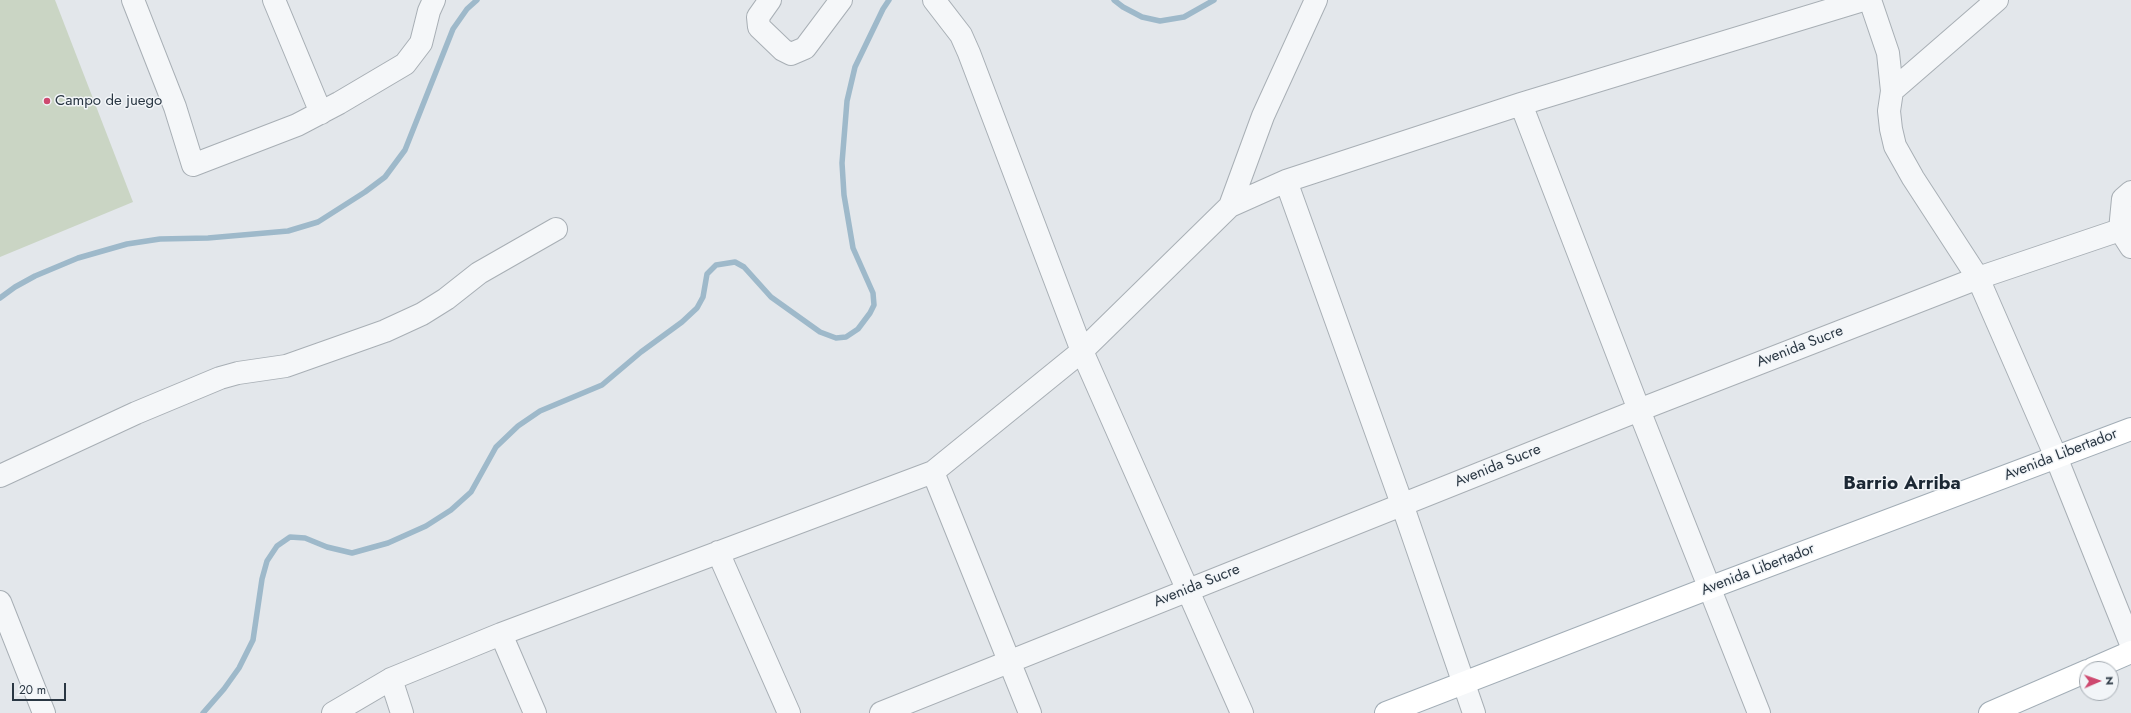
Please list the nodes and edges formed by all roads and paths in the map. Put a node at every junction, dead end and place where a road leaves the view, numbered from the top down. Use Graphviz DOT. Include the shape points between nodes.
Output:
graph roads {
  1 [pos="134,0"];
  2 [pos="274,0"];
  3 [pos="413,0"];
  4 [pos="434,0"];
  5 [pos="770,0"];
  6 [pos="841,0"];
  7 [pos="934,0"];
  8 [pos="1316,0"];
  9 [pos="1997,0"];
  10 [pos="1859,1"];
  11 [pos="426,26"];
  12 [pos="1892,91"];
  13 [pos="1521,104"];
  14 [pos="321,113"];
  15 [pos="1286,181"];
  16 [pos="2131,192"];
  17 [pos="1230,206"];
  18 [pos="556,229"];
  19 [pos="2125,239"];
  20 [pos="1978,278"];
  21 [pos="1082,351"];
  22 [pos="1639,410"];
  23 [pos="2131,429"];
  24 [pos="2056,457"];
  25 [pos="934,472"];
  26 [pos="0,476"];
  27 [pos="1402,504"];
  28 [pos="718,552"];
  29 [pos="1709,588"];
  30 [pos="1187,590"];
  31 [pos="0,602"];
  32 [pos="501,634"];
  33 [pos="2131,644"];
  34 [pos="2131,652"];
  35 [pos="2110,661"];
  36 [pos="1009,662"];
  37 [pos="2079,674"];
  38 [pos="391,679"];
  39 [pos="1463,683"];
  40 [pos="44,713"];
  41 [pos="333,713"];
  42 [pos="402,713"];
  43 [pos="535,713"];
  44 [pos="789,713"];
  45 [pos="881,713"];
  46 [pos="1030,713"];
  47 [pos="1242,713"];
  48 [pos="1386,713"];
  49 [pos="1474,713"];
  50 [pos="1759,713"];
  51 [pos="1990,713"];
  1 -- 14 [label="street" via="175,108 193,166 260,141"];
  2 -- 14 [label="street"];
  3 -- 11 [label="street"];
  4 -- 11 [label="street"];
  5 -- 6 [label="street" via="758,17 759,27 783,50 791,54 805,48"];
  7 -- 21 [label="street" via="961,35 969,53"];
  8 -- 17 [label="street" via="1263,116"];
  9 -- 12 [label="street"];
  10 -- 12 [label="street" via="1888,53"];
  10 -- 13 [label="street"];
  11 -- 14 [label="street" via="421,43 405,64"];
  12 -- 20 [label="street" via="1889,111 1895,146"];
  13 -- 15 [label="street"];
  13 -- 22 [label="street"];
  15 -- 17 [label="street"];
  15 -- 27 [label="street"];
  16 -- 19 [label="street" via="2123,199"];
  17 -- 21 [label="street"];
  18 -- 26 [label="street" via="479,273 422,314 385,332 286,366 220,378 136,413"];
  19 -- 20 [label="street, Avenida Sucre"];
  20 -- 22 [label="street, Avenida Sucre"];
  20 -- 24 [label="street"];
  21 -- 25 [label="street"];
  21 -- 30 [label="street"];
  22 -- 27 [label="street, Avenida Sucre"];
  22 -- 29 [label="street"];
  23 -- 24 [label="main road, Avenida Libertador"];
  24 -- 29 [label="main road, Avenida Libertador"];
  24 -- 33 [label="street"];
  25 -- 28 [label="street"];
  25 -- 36 [label="street"];
  27 -- 30 [label="street, Avenida Sucre"];
  27 -- 39 [label="street"];
  28 -- 32 [label="street"];
  28 -- 44 [label="street"];
  29 -- 39 [label="main road, Avenida Libertador"];
  29 -- 50 [label="street"];
  30 -- 36 [label="street, Avenida Sucre"];
  30 -- 47 [label="street"];
  31 -- 40 [label="street"];
  32 -- 38 [label="street"];
  32 -- 43 [label="street"];
  34 -- 35 [label="main road"];
  36 -- 45 [label="street, Avenida Sucre"];
  36 -- 46 [label="street"];
  37 -- 51 [label="main road"];
  38 -- 41 [label="street"];
  38 -- 42 [label="street"];
  39 -- 48 [label="main road, Avenida Libertador"];
  39 -- 49 [label="street"];
}
